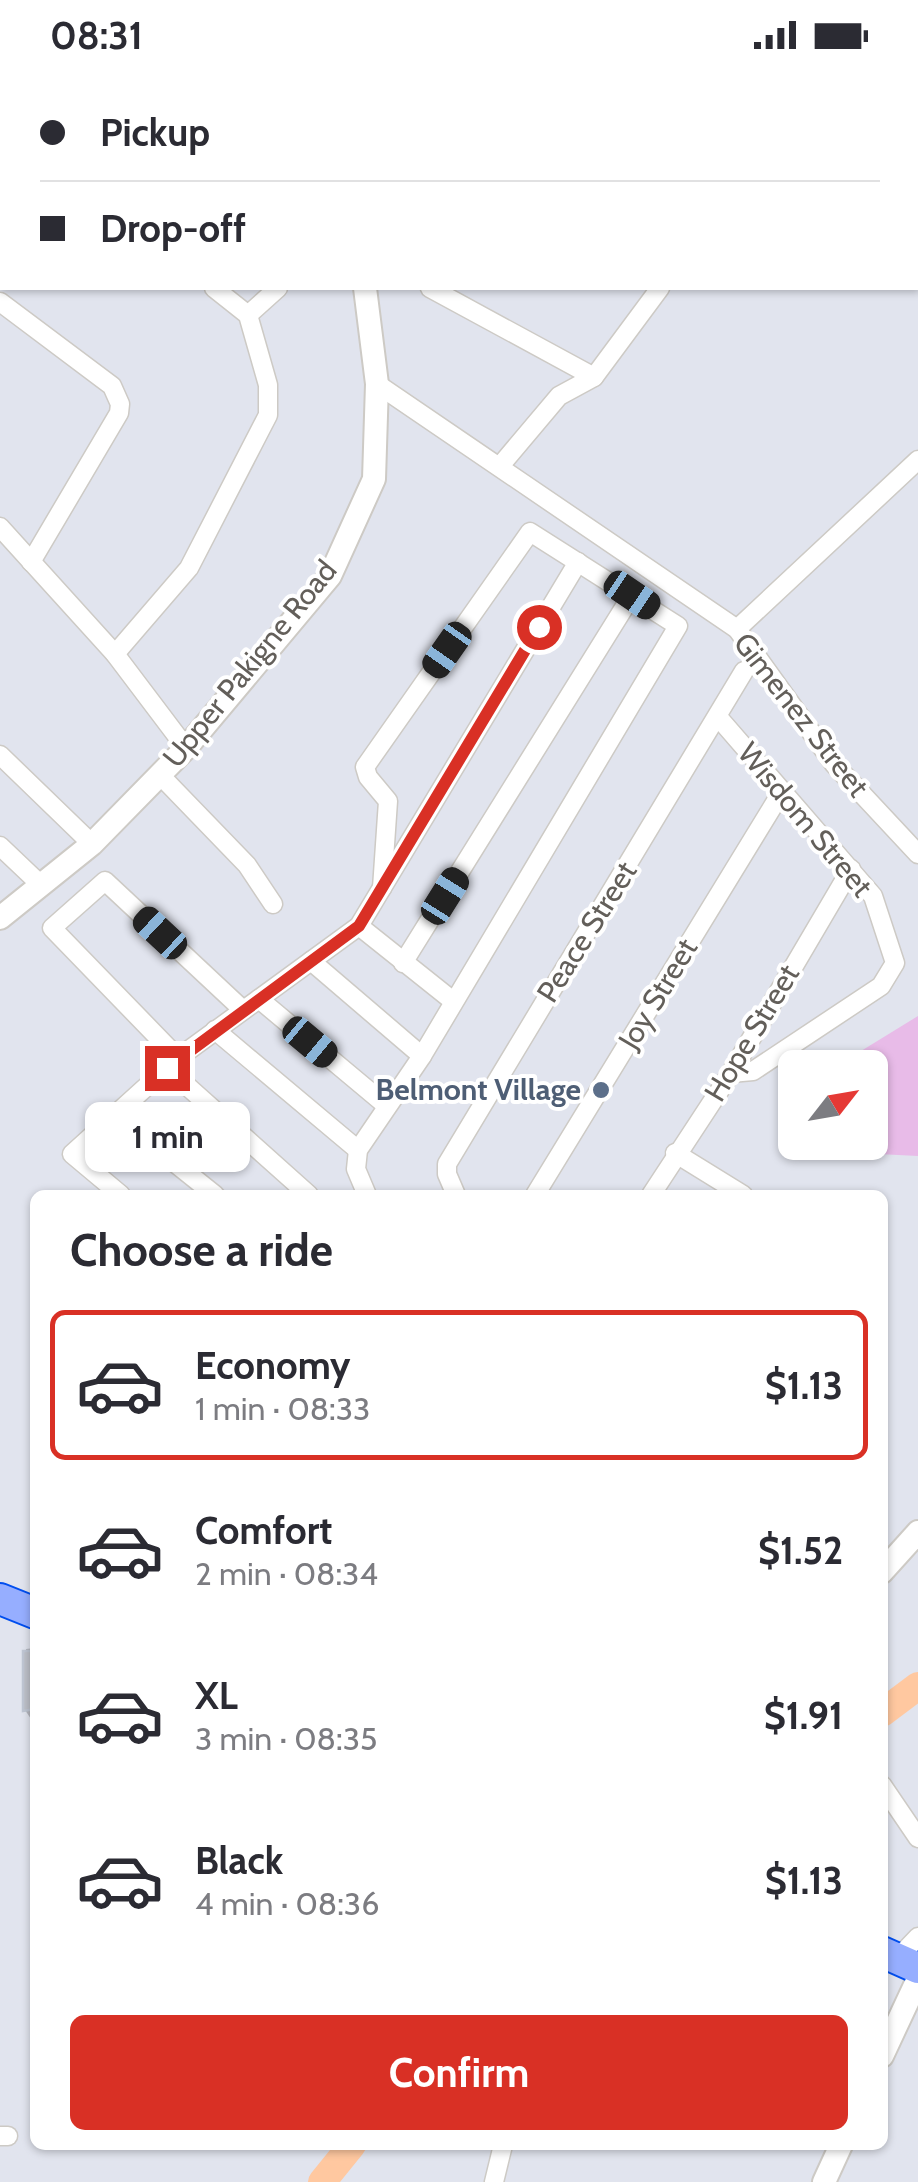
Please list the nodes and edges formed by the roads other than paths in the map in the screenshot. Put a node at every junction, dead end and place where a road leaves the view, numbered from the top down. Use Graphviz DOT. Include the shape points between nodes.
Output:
graph roads {
  1 [pos="217,290"];
  2 [pos="276,290"];
  3 [pos="365,290"];
  4 [pos="659,290"];
  5 [pos="454,293"];
  6 [pos="0,302"];
  7 [pos="248,315"];
  8 [pos="594,377"];
  9 [pos="376,384"];
  10 [pos="918,460"];
  11 [pos="500,466"];
  12 [pos="0,527"];
  13 [pos="31,562"];
  14 [pos="578,562"];
  15 [pos="632,595"];
  16 [pos="737,629"];
  17 [pos="114,654"];
  18 [pos="744,672"];
  19 [pos="718,718"];
  20 [pos="186,748"];
  21 [pos="0,756"];
  22 [pos="160,774"];
  23 [pos="780,793"];
  24 [pos="92,844"];
  25 [pos="0,846"];
  26 [pos="918,854"];
  27 [pos="851,869"];
  28 [pos="41,885"];
  29 [pos="382,888"];
  30 [pos="272,904"];
  31 [pos="0,918"];
  32 [pos="359,926"];
  33 [pos="311,961"];
  34 [pos="403,963"];
  35 [pos="258,999"];
  36 [pos="453,1001"];
  37 [pos="242,1010"];
  38 [pos="215,1030"];
  39 [pos="422,1056"];
  40 [pos="172,1063"];
  41 [pos="731,1072"];
  42 [pos="387,1106"];
  43 [pos="116,1115"];
  44 [pos="358,1150"];
  45 [pos="675,1154"];
  46 [pos="115,1190"];
  47 [pos="209,1190"];
  48 [pos="305,1190"];
  49 [pos="365,1190"];
  50 [pos="454,1190"];
  51 [pos="538,1190"];
  52 [pos="654,1190"];
  53 [pos="735,1190"];
  54 [pos="918,1532"];
  55 [pos="888,1565"];
  56 [pos="0,1600"];
  57 [pos="30,1611"];
  58 [pos="888,1794"];
  59 [pos="918,1838"];
  60 [pos="907,1959"];
  61 [pos="888,2033"];
  62 [pos="502,2150"];
  63 [pos="839,2150"];
  64 [pos="494,2182"];
  65 [pos="824,2182"];
  1 -- 7 [label="street"];
  2 -- 7 [label="street"];
  3 -- 9 [label="street, Upper Pakigne Road"];
  4 -- 8 [label="street"];
  5 -- 8 [label="street"];
  6 -- 13 [label="street" via="112,386 120,404"];
  7 -- 17 [label="street" via="268,385 268,415 189,568"];
  8 -- 11 [label="street" via="558,396"];
  9 -- 11 [label="street, Gimenez Street"];
  9 -- 20 [label="street, Upper Pakigne Road" via="374,479 330,576"];
  10 -- 16 [label="street"];
  11 -- 16 [label="street, Gimenez Street"];
  12 -- 13 [label="street"];
  13 -- 17 [label="street"];
  14 -- 15 [label="street"];
  14 -- 29 [label="street"];
  14 -- 29 [label="street" via="530,532 365,767 388,801"];
  15 -- 34 [label="street"];
  15 -- 36 [label="street" via="678,626"];
  16 -- 26 [label="street, Gimenez Street" via="834,764"];
  17 -- 20 [label="street"];
  18 -- 19 [label="street, Peace Street"];
  19 -- 23 [label="street, Wisdom Street"];
  19 -- 50 [label="street, Peace Street" via="448,1164"];
  20 -- 22 [label="street, Upper Pakigne Road"];
  21 -- 24 [label="street"];
  22 -- 24 [label="street, Upper Pakigne Road"];
  22 -- 30 [label="street" via="247,865"];
  23 -- 27 [label="street, Wisdom Street"];
  23 -- 51 [label="street, Joy Street"];
  24 -- 28 [label="street, Upper Pakigne Road"];
  25 -- 28 [label="street"];
  27 -- 41 [label="street, Hope Street"];
  27 -- 41 [label="street, Wisdom Street" via="873,896 895,963 880,986 753,1071"];
  28 -- 31 [label="street, Upper Pakigne Road"];
  29 -- 32 [label="street"];
  32 -- 33 [label="street"];
  32 -- 34 [label="street"];
  33 -- 35 [label="street"];
  33 -- 39 [label="street"];
  34 -- 36 [label="street"];
  35 -- 37 [label="street"];
  35 -- 42 [label="street"];
  36 -- 39 [label="street"];
  37 -- 38 [label="street"];
  37 -- 40 [label="street" via="105,881 52,928"];
  38 -- 40 [label="street"];
  38 -- 44 [label="street"];
  39 -- 42 [label="street"];
  40 -- 43 [label="street"];
  40 -- 48 [label="street"];
  41 -- 45 [label="street, Hope Street"];
  42 -- 44 [label="street"];
  43 -- 46 [label="street" via="72,1154"];
  43 -- 47 [label="street"];
  44 -- 49 [label="street" via="356,1169"];
  45 -- 52 [label="street, Hope Street"];
  45 -- 53 [label="street"];
  54 -- 55 [label="street"];
  56 -- 57 [label="highway"];
  58 -- 59 [label="street"];
  60 -- 61 [label="street"];
  62 -- 64 [label="street"];
  63 -- 65 [label="street"];
}
